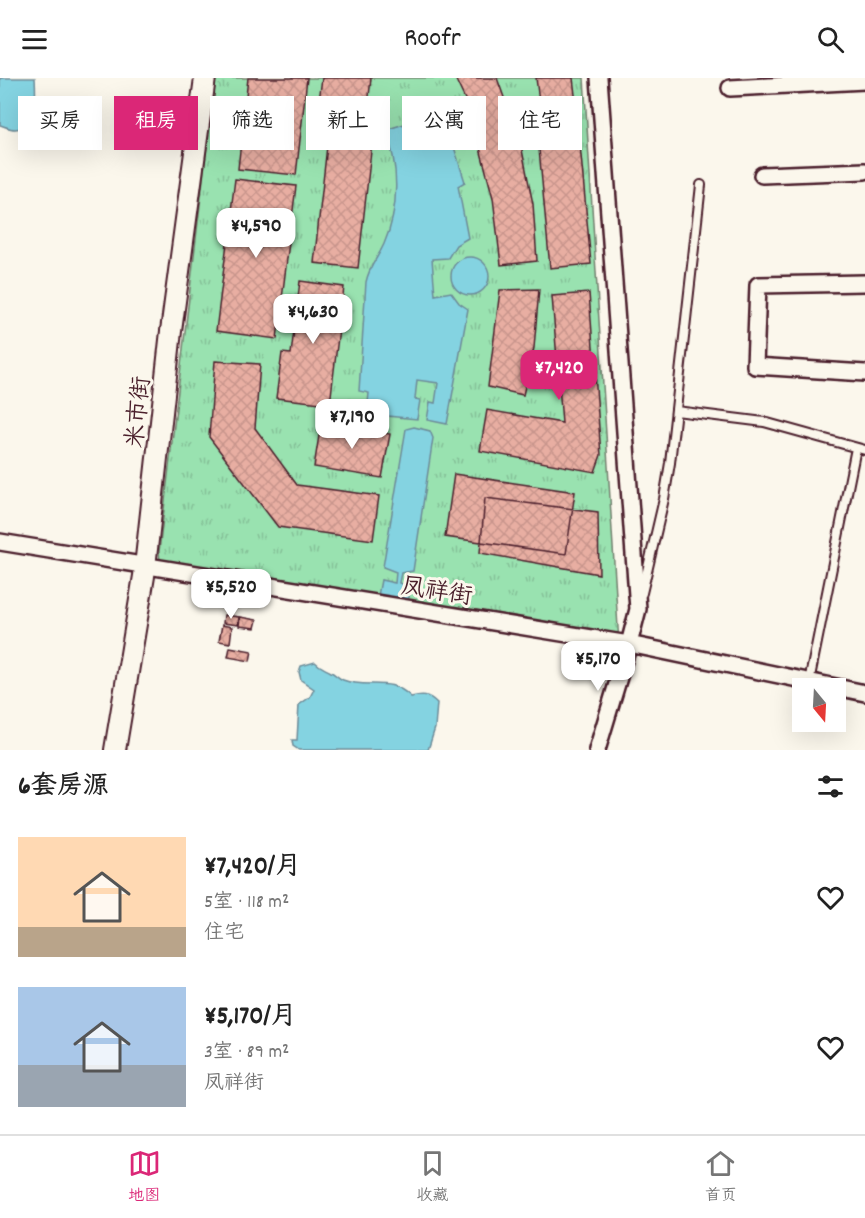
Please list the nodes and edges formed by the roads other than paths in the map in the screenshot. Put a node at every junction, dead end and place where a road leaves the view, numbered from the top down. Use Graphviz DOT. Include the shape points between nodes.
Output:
graph roads {
  1 [pos="205,78"];
  2 [pos="599,78"];
  3 [pos="865,81"];
  4 [pos="730,88"];
  5 [pos="865,171"];
  6 [pos="762,175"];
  7 [pos="701,185"];
  8 [pos="865,283"];
  9 [pos="865,373"];
  10 [pos="676,411"];
  11 [pos="856,448"];
  12 [pos="865,450"];
  13 [pos="0,542"];
  14 [pos="146,565"];
  15 [pos="629,644"];
  16 [pos="792,678"];
  17 [pos="810,678"];
  18 [pos="846,689"];
  19 [pos="865,693"];
  20 [pos="115,750"];
  21 [pos="597,750"];
  1 -- 14 [label="street, 米市街" via="171,331"];
  2 -- 15 [label="street" via="638,609"];
  3 -- 4 [label="street"];
  5 -- 6 [label="street"];
  7 -- 10 [label="lane"];
  8 -- 9 [label="street" via="758,285 755,366"];
  10 -- 11 [label="lane" via="764,422"];
  10 -- 15 [label="lane" via="664,499"];
  11 -- 12 [label="lane"];
  11 -- 17 [label="lane"];
  13 -- 14 [label="street, 凤祥街"];
  14 -- 15 [label="street, 凤祥街"];
  14 -- 20 [label="street, 米市街"];
  15 -- 16 [label="street, 凤祥街"];
  15 -- 21 [label="street"];
  18 -- 19 [label="street, 凤祥街"];
}
